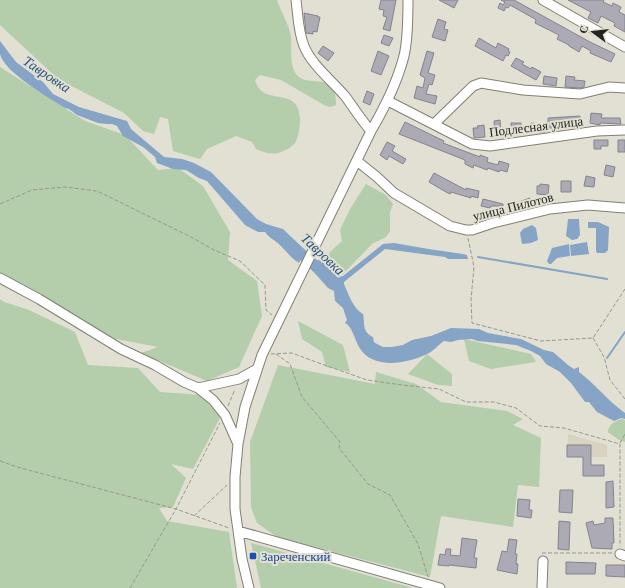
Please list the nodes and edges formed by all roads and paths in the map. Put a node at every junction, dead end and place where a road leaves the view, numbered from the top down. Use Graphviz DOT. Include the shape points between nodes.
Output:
graph roads {
  1 [pos="296,0"];
  2 [pos="408,0"];
  3 [pos="543,0"];
  4 [pos="625,47"];
  5 [pos="625,88"];
  6 [pos="388,101"];
  7 [pos="434,124"];
  8 [pos="625,130"];
  9 [pos="371,131"];
  10 [pos="357,161"];
  11 [pos="0,204"];
  12 [pos="625,208"];
  13 [pos="466,230"];
  14 [pos="0,278"];
  15 [pos="625,289"];
  16 [pos="279,321"];
  17 [pos="593,338"];
  18 [pos="276,354"];
  19 [pos="262,355"];
  20 [pos="257,369"];
  21 [pos="239,379"];
  22 [pos="198,388"];
  23 [pos="625,399"];
  24 [pos="225,415"];
  25 [pos="625,434"];
  26 [pos="238,444"];
  27 [pos="620,444"];
  28 [pos="0,461"];
  29 [pos="235,477"];
  30 [pos="176,510"];
  31 [pos="194,516"];
  32 [pos="238,531"];
  33 [pos="623,555"];
  34 [pos="543,561"];
  35 [pos="435,587"];
  36 [pos="130,588"];
  37 [pos="249,588"];
  38 [pos="542,588"];
  1 -- 9 [label="street" via="304,48"];
  2 -- 6 [label="street" via="404,55"];
  3 -- 4 [label="street"];
  5 -- 7 [label="street" via="609,86 580,94 523,90 481,83 473,86"];
  6 -- 7 [label="street, Подлесная улица"];
  6 -- 9 [label="street"];
  7 -- 8 [label="street, Подлесная улица" via="472,144 490,146 596,131"];
  9 -- 10 [label="street"];
  10 -- 13 [label="street, улица Пилотов" via="394,193 450,226"];
  10 -- 16 [label="street"];
  11 -- 16 [label="path" via="32,190 65,187 97,191 240,261 265,284 266,310"];
  12 -- 13 [label="street, улица Пилотов" via="588,206 550,209"];
  13 -- 17 [label="path" via="474,266 472,323 541,341"];
  14 -- 22 [label="street" via="122,349"];
  15 -- 17 [label="path"];
  16 -- 19 [label="street"];
  17 -- 23 [label="path" via="604,357 610,380"];
  18 -- 19 [label="path"];
  18 -- 27 [label="path" via="292,353 367,380 439,389 466,402 494,402 516,408 540,426 564,428"];
  18 -- 35 [label="path" via="290,364 302,397 340,442 339,448 368,484 390,495 418,544"];
  19 -- 20 [label="street"];
  20 -- 21 [label="street"];
  20 -- 26 [label="street" via="245,407"];
  21 -- 22 [label="street"];
  21 -- 24 [label="path"];
  22 -- 24 [label="street" via="213,400"];
  24 -- 26 [label="street"];
  24 -- 30 [label="path"];
  25 -- 27 [label="path"];
  26 -- 29 [label="street"];
  27 -- 33 [label="path" via="619,512"];
  28 -- 30 [label="path"];
  29 -- 31 [label="path"];
  29 -- 32 [label="street"];
  30 -- 31 [label="path"];
  30 -- 36 [label="path"];
  31 -- 32 [label="path"];
  32 -- 35 [label="street"];
  32 -- 37 [label="street"];
  33 -- 34 [label="path" via="542,553"];
  34 -- 38 [label="street"];
}
